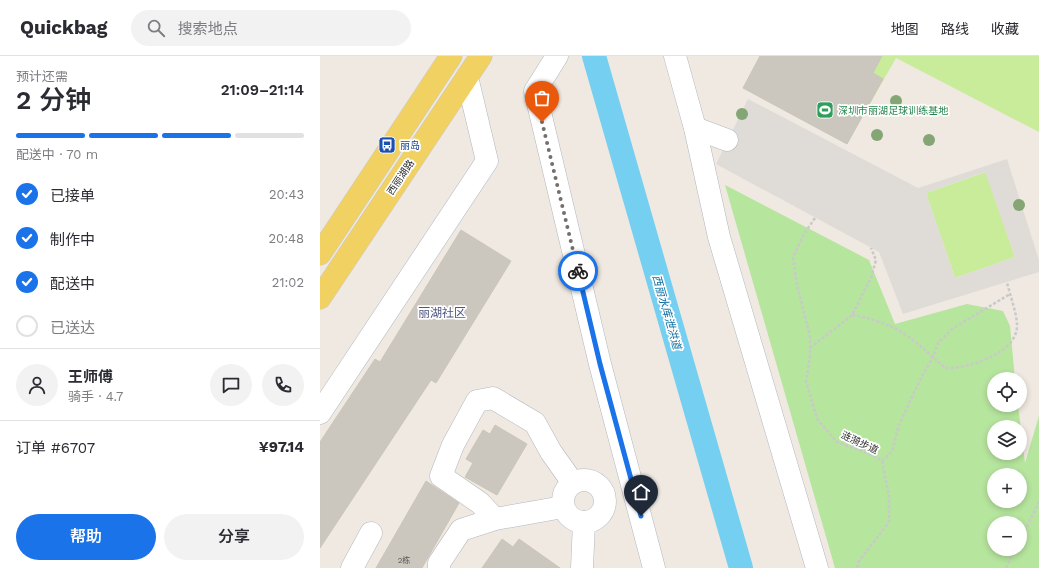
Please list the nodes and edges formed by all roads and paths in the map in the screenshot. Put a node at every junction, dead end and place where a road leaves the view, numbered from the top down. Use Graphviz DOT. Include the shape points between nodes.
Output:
graph roads {
  1 [pos="451,56"];
  2 [pos="481,56"];
  3 [pos="557,56"];
  4 [pos="675,56"];
  5 [pos="467,77"];
  6 [pos="695,128"];
  7 [pos="727,140"];
  8 [pos="815,218"];
  9 [pos="871,248"];
  10 [pos="320,254"];
  11 [pos="1007,282"];
  12 [pos="1010,294"];
  13 [pos="320,298"];
  14 [pos="852,315"];
  15 [pos="810,348"];
  16 [pos="933,357"];
  17 [pos="320,413"];
  18 [pos="882,462"];
  19 [pos="573,483"];
  20 [pos="634,490"];
  21 [pos="605,497"];
  22 [pos="1039,502"];
  23 [pos="563,507"];
  24 [pos="495,520"];
  25 [pos="584,522"];
  26 [pos="1027,526"];
  27 [pos="371,533"];
  28 [pos="1012,556"];
  29 [pos="352,568"];
  30 [pos="439,568"];
  31 [pos="582,568"];
  32 [pos="654,568"];
  33 [pos="816,568"];
  34 [pos="857,568"];
  35 [pos="1006,568"];
  1 -- 10 [label="main road"];
  2 -- 5 [label="main road, 西丽湖路"];
  3 -- 20 [label="lane" via="534,91 600,364"];
  4 -- 6 [label="lane"];
  5 -- 13 [label="main road, 西丽湖路"];
  5 -- 17 [label="lane" via="487,161"];
  6 -- 7 [label="lane"];
  6 -- 33 [label="lane" via="719,237"];
  8 -- 15 [label="path, 涟漪步道" via="793,257 810,337"];
  9 -- 14 [label="path" via="876,260 871,278"];
  11 -- 12 [label="path"];
  12 -- 16 [label="path, 涟漪步道" via="952,329 938,343"];
  12 -- 16 [label="path" via="1017,325 1015,337 1004,349 986,360 959,369 945,368"];
  14 -- 15 [label="path"];
  14 -- 16 [label="path" via="886,323 916,341"];
  15 -- 18 [label="path, 涟漪步道" via="806,380 817,419 838,442 873,455"];
  16 -- 18 [label="path, 涟漪步道" via="899,425 892,451"];
  18 -- 34 [label="path, 涟漪步道" via="889,496 889,522 859,561"];
  19 -- 21 [label="lane" via="586,480 599,485"];
  19 -- 23 [label="lane" via="564,493"];
  19 -- 24 [label="lane" via="535,423 493,398 476,401 453,445 441,476 480,502"];
  20 -- 21 [label="lane"];
  20 -- 32 [label="lane"];
  21 -- 25 [label="lane" via="604,509 596,519"];
  22 -- 26 [label="path"];
  23 -- 24 [label="lane"];
  23 -- 25 [label="lane" via="571,518"];
  24 -- 30 [label="lane" via="461,530 439,563"];
  25 -- 31 [label="lane"];
  27 -- 29 [label="lane"];
  28 -- 35 [label="path"];
}
